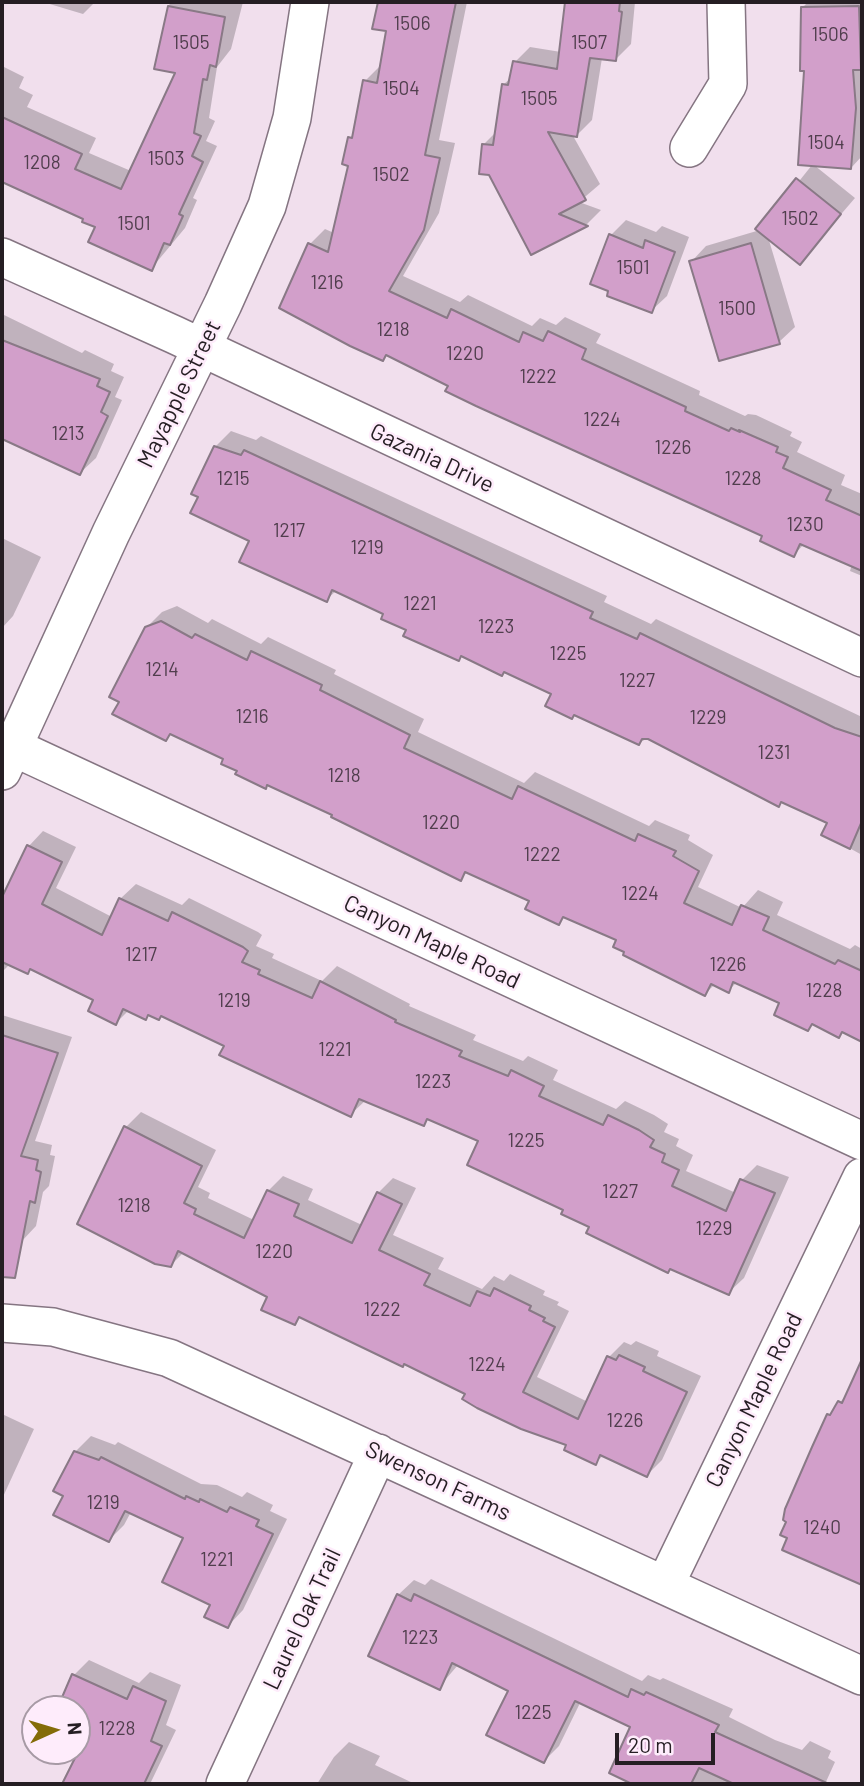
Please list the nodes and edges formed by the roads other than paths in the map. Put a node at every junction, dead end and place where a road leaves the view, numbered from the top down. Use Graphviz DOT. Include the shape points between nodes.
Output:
graph roads {
  1 [pos="310,2"];
  2 [pos="726,2"];
  3 [pos="690,148"];
  4 [pos="2,257"];
  5 [pos="201,348"];
  6 [pos="862,658"];
  7 [pos="6,754"];
  8 [pos="862,1141"];
  9 [pos="862,1177"];
  10 [pos="2,1323"];
  11 [pos="378,1453"];
  12 [pos="665,1585"];
  13 [pos="862,1676"];
  14 [pos="225,1784"];
  1 -- 5 [label="street, Mayapple Street" via="292,118 267,206"];
  2 -- 3 [label="street" via="728,84"];
  4 -- 5 [label="street, Gazania Drive"];
  5 -- 6 [label="street, Gazania Drive"];
  5 -- 7 [label="street, Mayapple Street"];
  7 -- 8 [label="street, Canyon Maple Road"];
  9 -- 12 [label="street, Canyon Maple Road"];
  10 -- 11 [label="street, Swenson Farms" via="53,1326 170,1358"];
  11 -- 12 [label="street, Swenson Farms"];
  11 -- 14 [label="street, Laurel Oak Trail"];
  12 -- 13 [label="street, Swenson Farms"];
}
